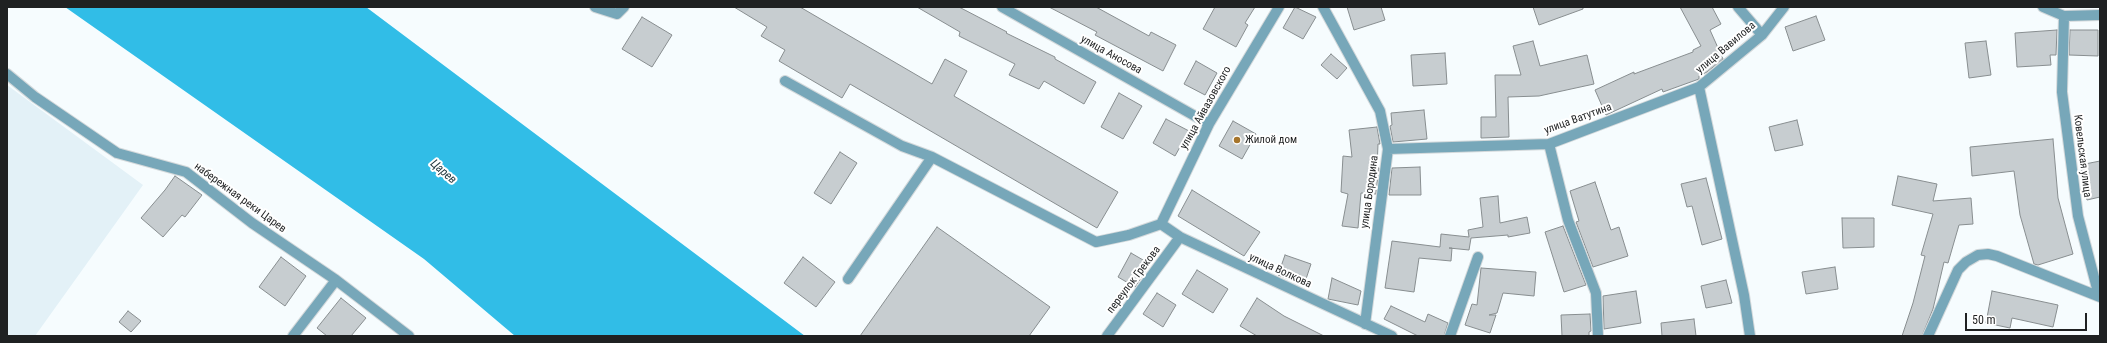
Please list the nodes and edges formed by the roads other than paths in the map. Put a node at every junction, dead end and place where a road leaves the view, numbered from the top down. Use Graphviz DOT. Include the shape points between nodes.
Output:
graph roads {
  1 [pos="624,7"];
  2 [pos="1002,7"];
  3 [pos="1278,7"];
  4 [pos="1323,7"];
  5 [pos="1738,7"];
  6 [pos="1784,7"];
  7 [pos="2043,7"];
  8 [pos="596,8"];
  9 [pos="2100,15"];
  10 [pos="2064,16"];
  11 [pos="1762,35"];
  12 [pos="7,74"];
  13 [pos="785,81"];
  14 [pos="1698,87"];
  15 [pos="1209,124"];
  16 [pos="1549,144"];
  17 [pos="1388,149"];
  18 [pos="932,157"];
  19 [pos="1161,224"];
  20 [pos="1180,237"];
  21 [pos="1478,257"];
  22 [pos="848,279"];
  23 [pos="336,280"];
  24 [pos="2099,297"];
  25 [pos="1364,324"];
  26 [pos="294,336"];
  27 [pos="409,336"];
  28 [pos="1107,336"];
  29 [pos="1392,336"];
  30 [pos="1450,336"];
  31 [pos="1598,336"];
  32 [pos="1750,336"];
  33 [pos="1928,336"];
  1 -- 8 [label="street" via="617,14"];
  2 -- 15 [label="street, улица Аносова"];
  3 -- 15 [label="street, улица Айвазовского"];
  4 -- 17 [label="street, улица Бородина" via="1380,110"];
  5 -- 11 [label="street"];
  6 -- 11 [label="street, улица Вавилова"];
  7 -- 10 [label="street"];
  9 -- 10 [label="street"];
  10 -- 24 [label="street, Ковельская улица" via="2062,92 2078,216"];
  11 -- 14 [label="street, улица Вавилова"];
  12 -- 23 [label="street, набережная реки Царев" via="35,97 117,153 186,172 252,223"];
  13 -- 18 [label="street" via="902,146"];
  14 -- 16 [label="street, улица Ватутина"];
  14 -- 32 [label="street" via="1744,295"];
  15 -- 19 [label="street, улица Айвазовского"];
  16 -- 17 [label="street, улица Ватутина"];
  16 -- 31 [label="street" via="1568,220 1596,294"];
  17 -- 25 [label="street, улица Бородина"];
  18 -- 19 [label="street" via="1096,242 1129,235"];
  18 -- 22 [label="street"];
  19 -- 20 [label="street, улица Волкова"];
  20 -- 25 [label="street, улица Волкова"];
  20 -- 28 [label="street, переулок Грекова"];
  21 -- 30 [label="street"];
  23 -- 26 [label="street"];
  23 -- 27 [label="street, набережная реки Царев"];
  24 -- 33 [label="street, Ковельская улица" via="1997,256 1978,255 1958,270"];
  25 -- 29 [label="street, улица Волкова"];
}
